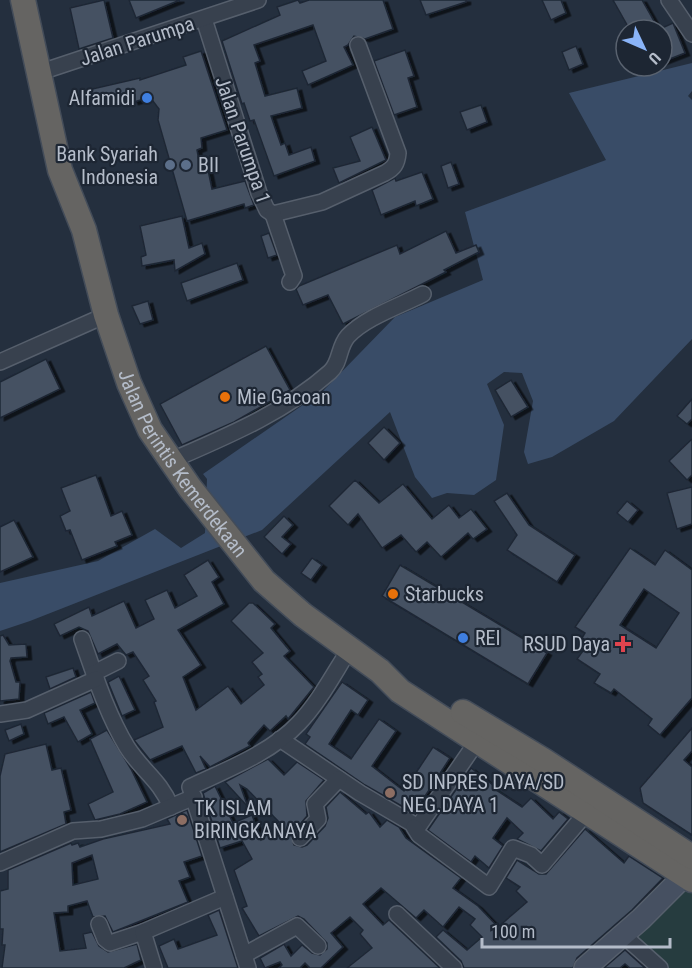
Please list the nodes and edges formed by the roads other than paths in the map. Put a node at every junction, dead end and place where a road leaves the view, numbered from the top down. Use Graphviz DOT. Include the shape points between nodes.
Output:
graph roads {
  1 [pos="23,0"];
  2 [pos="36,0"];
  3 [pos="258,0"];
  4 [pos="669,0"];
  5 [pos="204,19"];
  6 [pos="692,34"];
  7 [pos="358,45"];
  8 [pos="50,69"];
  9 [pos="73,198"];
  10 [pos="273,214"];
  11 [pos="290,282"];
  12 [pos="423,294"];
  13 [pos="106,315"];
  14 [pos="0,362"];
  15 [pos="170,461"];
  16 [pos="82,639"];
  17 [pos="349,650"];
  18 [pos="118,661"];
  19 [pos="380,671"];
  20 [pos="95,676"];
  21 [pos="0,714"];
  22 [pos="280,739"];
  23 [pos="478,740"];
  24 [pos="533,765"];
  25 [pos="339,779"];
  26 [pos="194,797"];
  27 [pos="171,807"];
  28 [pos="587,812"];
  29 [pos="414,827"];
  30 [pos="300,838"];
  31 [pos="0,863"];
  32 [pos="688,869"];
  33 [pos="225,897"];
  34 [pos="397,914"];
  35 [pos="99,924"];
  36 [pos="143,932"];
  37 [pos="623,935"];
  38 [pos="318,946"];
  39 [pos="246,962"];
  40 [pos="154,968"];
  41 [pos="454,968"];
  42 [pos="585,968"];
  43 [pos="660,968"];
  1 -- 9 [label="highway, Jalan Perintis Kemerdekaan" via="60,170"];
  2 -- 8 [label="highway, Jalan Perintis Kemerdekaan"];
  3 -- 5 [label="street, Jalan Parumpa"];
  4 -- 6 [label="street"];
  5 -- 8 [label="street, Jalan Parumpa"];
  5 -- 10 [label="street, Jalan Parumpa 1" via="260,193"];
  7 -- 10 [label="street, Jalan Parumpa 1" via="398,161 394,168 330,199"];
  8 -- 9 [label="highway, Jalan Perintis Kemerdekaan" via="73,166"];
  9 -- 13 [label="highway, Jalan Perintis Kemerdekaan"];
  10 -- 11 [label="street" via="294,276"];
  12 -- 15 [label="street" via="352,333 342,345 335,366 297,397 248,426"];
  13 -- 14 [label="street"];
  13 -- 15 [label="highway, Jalan Perintis Kemerdekaan" via="129,383 150,430"];
  15 -- 17 [label="highway, Jalan Perintis Kemerdekaan" via="264,581"];
  16 -- 20 [label="street"];
  17 -- 19 [label="highway, Jalan Perintis Kemerdekaan"];
  17 -- 22 [label="street" via="308,712"];
  18 -- 20 [label="street"];
  19 -- 23 [label="highway, Jalan Perintis Kemerdekaan" via="400,691"];
  19 -- 24 [label="highway, Jalan Perintis Kemerdekaan" via="408,679"];
  20 -- 21 [label="street" via="27,710"];
  20 -- 27 [label="street" via="128,748 160,784"];
  22 -- 25 [label="street"];
  22 -- 26 [label="street" via="190,787"];
  23 -- 24 [label="highway, Jalan Perintis Kemerdekaan"];
  23 -- 29 [label="street" via="421,825"];
  24 -- 28 [label="highway, Jalan Perintis Kemerdekaan"];
  24 -- 32 [label="highway, Jalan Perintis Kemerdekaan"];
  25 -- 29 [label="street"];
  25 -- 30 [label="street" via="315,804 318,819"];
  26 -- 27 [label="street"];
  26 -- 33 [label="street"];
  27 -- 31 [label="street" via="142,819 79,829"];
  28 -- 29 [label="street" via="542,865 531,855 513,848 489,887 419,835"];
  28 -- 32 [label="highway, Jalan Perintis Kemerdekaan"];
  32 -- 37 [label="main road"];
  33 -- 36 [label="street"];
  33 -- 39 [label="street"];
  34 -- 41 [label="street"];
  35 -- 36 [label="street" via="110,943"];
  36 -- 40 [label="street"];
  37 -- 42 [label="main road"];
  37 -- 43 [label="street"];
  38 -- 39 [label="street" via="297,926"];
}
